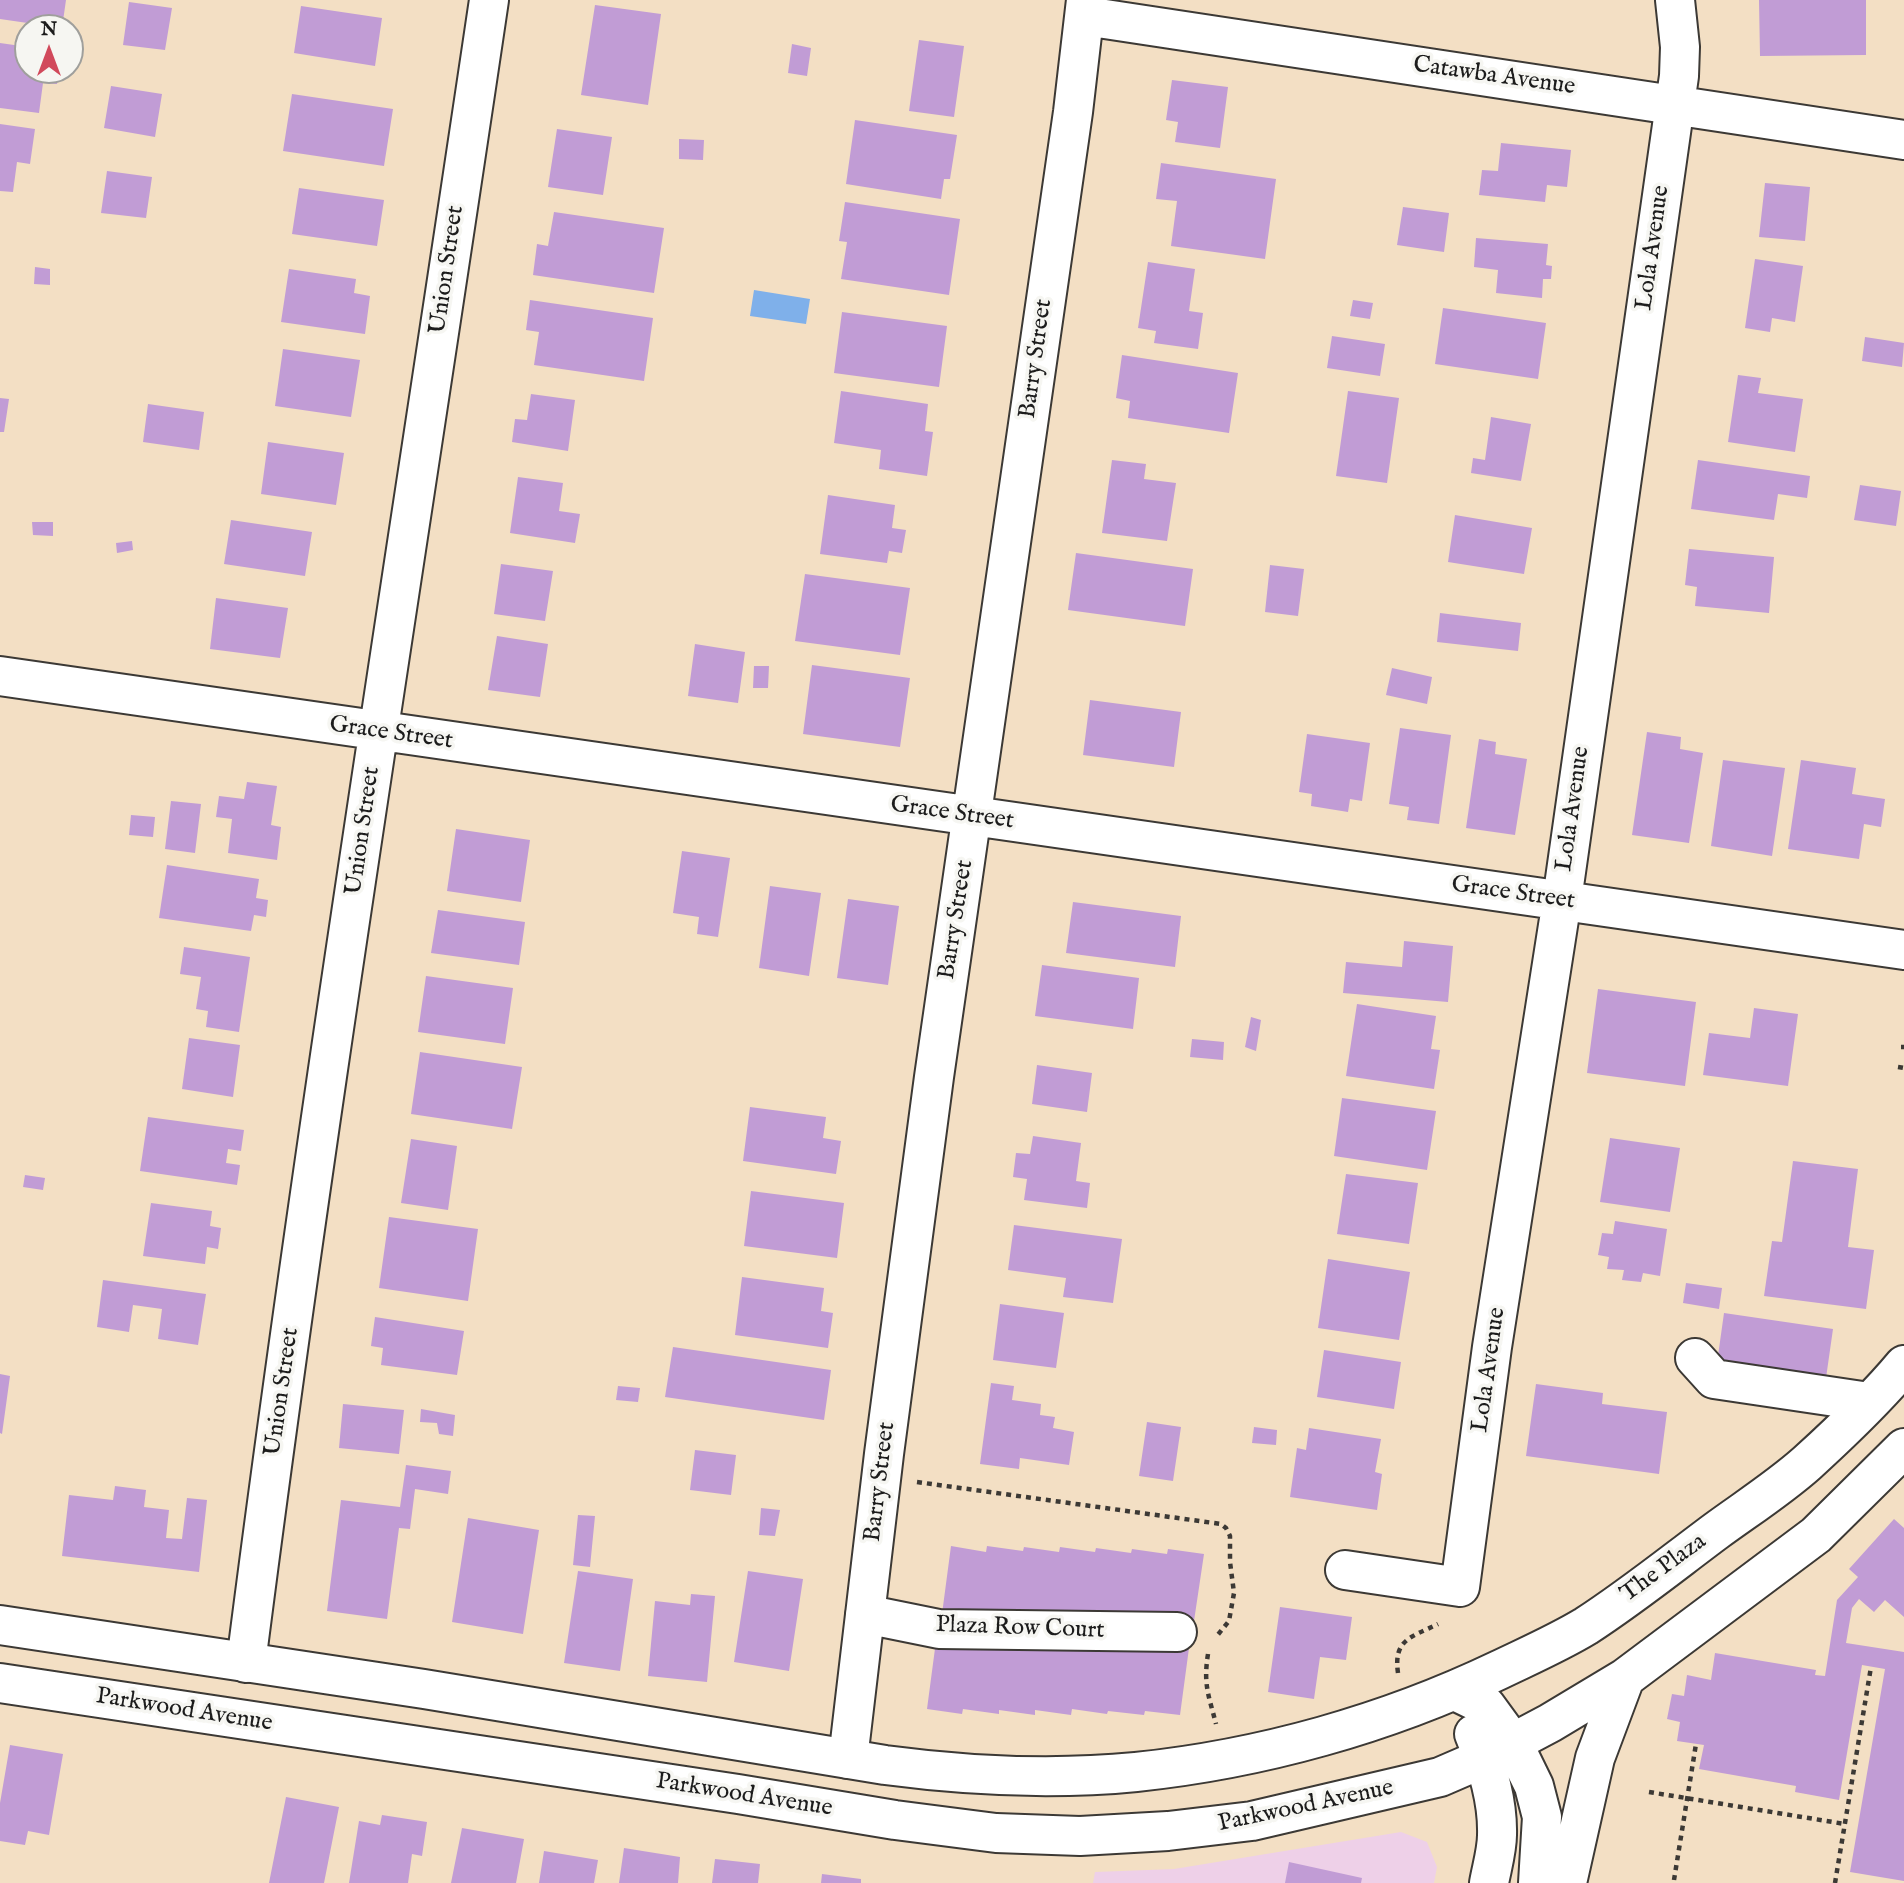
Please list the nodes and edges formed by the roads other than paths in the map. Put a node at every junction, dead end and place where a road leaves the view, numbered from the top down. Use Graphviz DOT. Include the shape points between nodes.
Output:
graph roads {
  1 [pos="489,0"];
  2 [pos="1675,0"];
  3 [pos="1085,8"];
  4 [pos="1675,104"];
  5 [pos="1904,140"];
  6 [pos="0,676"];
  7 [pos="379,733"];
  8 [pos="973,817"];
  9 [pos="1562,900"];
  10 [pos="1904,950"];
  11 [pos="1695,1358"];
  12 [pos="1904,1365"];
  13 [pos="1869,1402"];
  14 [pos="1904,1448"];
  15 [pos="1345,1570"];
  16 [pos="865,1614"];
  17 [pos="0,1625"];
  18 [pos="1177,1632"];
  19 [pos="246,1663"];
  20 [pos="1625,1678"];
  21 [pos="0,1683"];
  22 [pos="1455,1691"];
  23 [pos="1499,1751"];
  24 [pos="848,1759"];
  25 [pos="1489,1883"];
  26 [pos="1538,1883"];
  27 [pos="1567,1883"];
  1 -- 7 [label="street, Union Street"];
  2 -- 4 [label="street, Lola Avenue" via="1680,47"];
  3 -- 4 [label="street, Catawba Avenue"];
  3 -- 8 [label="street, Barry Street"];
  4 -- 5 [label="street, Catawba Avenue"];
  4 -- 9 [label="street, Lola Avenue"];
  6 -- 7 [label="street, Grace Street"];
  7 -- 8 [label="street, Grace Street"];
  7 -- 19 [label="street, Union Street"];
  8 -- 9 [label="street, Grace Street"];
  8 -- 16 [label="street, Barry Street" via="932,1088"];
  9 -- 10 [label="street, Grace Street"];
  9 -- 15 [label="street, Lola Avenue" via="1492,1347 1460,1587"];
  11 -- 13 [label="street" via="1714,1379"];
  12 -- 13 [label="street, The Plaza"];
  13 -- 22 [label="street, The Plaza" via="1806,1464 1586,1626"];
  14 -- 20 [label="street" via="1816,1535"];
  16 -- 18 [label="street, Plaza Row Court" via="939,1629"];
  16 -- 24 [label="street, Barry Street"];
  17 -- 19 [label="street"];
  19 -- 24 [label="street"];
  20 -- 23 [label="street"];
  20 -- 27 [label="street" via="1595,1758"];
  21 -- 23 [label="street, Parkwood Avenue" via="996,1833 1080,1836 1252,1821 1416,1784"];
  22 -- 23 [label="street"];
  22 -- 24 [label="street" via="1413,1708 1269,1750 1136,1772 949,1773"];
  23 -- 25 [label="street" via="1497,1836"];
  23 -- 26 [label="street" via="1534,1786 1542,1816"];
}
